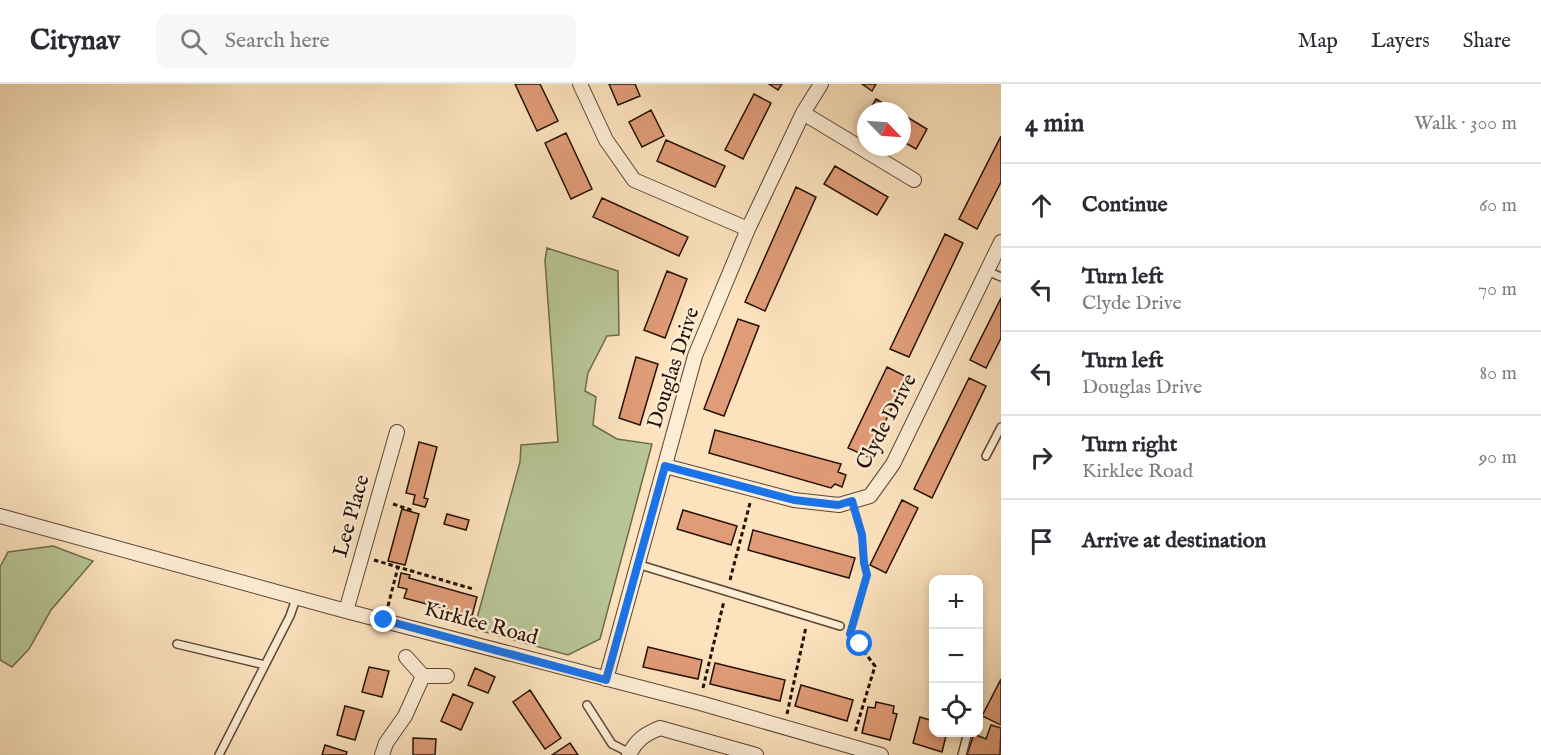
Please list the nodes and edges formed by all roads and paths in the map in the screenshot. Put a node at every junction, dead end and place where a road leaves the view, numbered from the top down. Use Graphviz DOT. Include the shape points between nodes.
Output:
graph roads {
  1 [pos="580,84"];
  2 [pos="821,84"];
  3 [pos="803,113"];
  4 [pos="914,180"];
  5 [pos="748,229"];
  6 [pos="1001,242"];
  7 [pos="987,270"];
  8 [pos="1001,277"];
  9 [pos="1001,427"];
  10 [pos="398,432"];
  11 [pos="987,456"];
  12 [pos="665,466"];
  13 [pos="378,500"];
  14 [pos="852,501"];
  15 [pos="414,511"];
  16 [pos="0,516"];
  17 [pos="362,557"];
  18 [pos="637,564"];
  19 [pos="398,567"];
  20 [pos="473,589"];
  21 [pos="297,596"];
  22 [pos="346,611"];
  23 [pos="809,616"];
  24 [pos="384,620"];
  25 [pos="840,626"];
  26 [pos="177,644"];
  27 [pos="406,657"];
  28 [pos="265,665"];
  29 [pos="423,676"];
  30 [pos="447,676"];
  31 [pos="606,680"];
  32 [pos="587,705"];
  33 [pos="784,727"];
  34 [pos="967,737"];
  35 [pos="851,746"];
  36 [pos="630,754"];
  37 [pos="219,755"];
  38 [pos="382,755"];
  39 [pos="756,755"];
  40 [pos="881,755"];
  41 [pos="962,755"];
  1 -- 5 [label="street" via="606,140 634,180"];
  2 -- 3 [label="street, Douglas Drive"];
  3 -- 4 [label="street"];
  3 -- 5 [label="street, Douglas Drive"];
  5 -- 12 [label="street, Douglas Drive" via="695,356"];
  6 -- 7 [label="street, Clyde Drive"];
  7 -- 8 [label="lane"];
  7 -- 14 [label="street, Clyde Drive" via="892,464 870,496"];
  9 -- 11 [label="lane"];
  10 -- 13 [label="street, Lee Place"];
  12 -- 14 [label="street, Clyde Drive" via="794,500 838,505"];
  12 -- 18 [label="street, Douglas Drive"];
  13 -- 15 [label="path"];
  13 -- 17 [label="street, Lee Place"];
  14 -- 35 [label="path" via="862,535 867,575 850,634 875,666"];
  16 -- 21 [label="street, Kirklee Road"];
  17 -- 19 [label="path"];
  17 -- 22 [label="street, Lee Place"];
  18 -- 23 [label="lane"];
  18 -- 31 [label="street, Douglas Drive"];
  19 -- 20 [label="path"];
  19 -- 24 [label="path"];
  21 -- 22 [label="street, Kirklee Road"];
  21 -- 28 [label="lane"];
  22 -- 24 [label="street, Kirklee Road"];
  23 -- 25 [label="lane"];
  23 -- 33 [label="path"];
  24 -- 31 [label="street, Kirklee Road"];
  26 -- 28 [label="lane"];
  27 -- 29 [label="street"];
  28 -- 37 [label="lane"];
  29 -- 30 [label="street"];
  29 -- 38 [label="street" via="413,702"];
  31 -- 33 [label="street, Kirklee Road"];
  32 -- 36 [label="lane" via="612,744"];
  33 -- 35 [label="street, Kirklee Road"];
  34 -- 41 [label="lane"];
  35 -- 40 [label="street, Kirklee Road"];
  36 -- 39 [label="street" via="634,744 660,728"];
}
